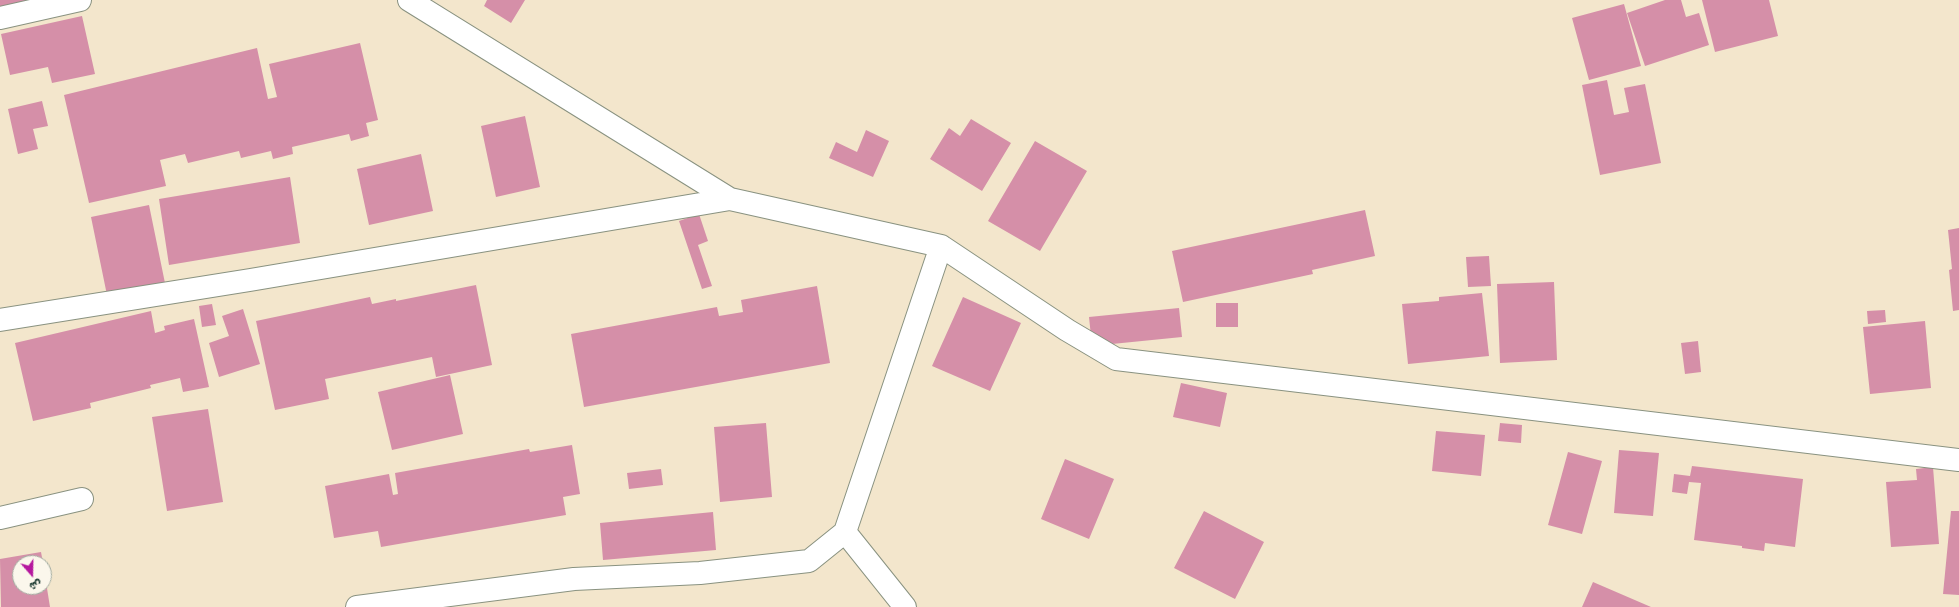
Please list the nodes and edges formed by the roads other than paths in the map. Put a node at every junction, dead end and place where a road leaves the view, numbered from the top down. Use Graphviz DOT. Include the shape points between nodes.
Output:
graph roads {
  1 [pos="80,0"];
  2 [pos="409,0"];
  3 [pos="0,18"];
  4 [pos="730,199"];
  5 [pos="941,246"];
  6 [pos="0,320"];
  7 [pos="1959,460"];
  8 [pos="82,499"];
  9 [pos="0,518"];
  10 [pos="845,532"];
  11 [pos="357,607"];
  12 [pos="905,607"];
  1 -- 3 [label="street"];
  2 -- 4 [label="street"];
  4 -- 5 [label="street"];
  4 -- 6 [label="street"];
  5 -- 7 [label="street" via="1067,330 1116,359"];
  5 -- 10 [label="street"];
  8 -- 9 [label="street"];
  10 -- 11 [label="street" via="809,561 700,574 574,579"];
  10 -- 12 [label="street"];
}
